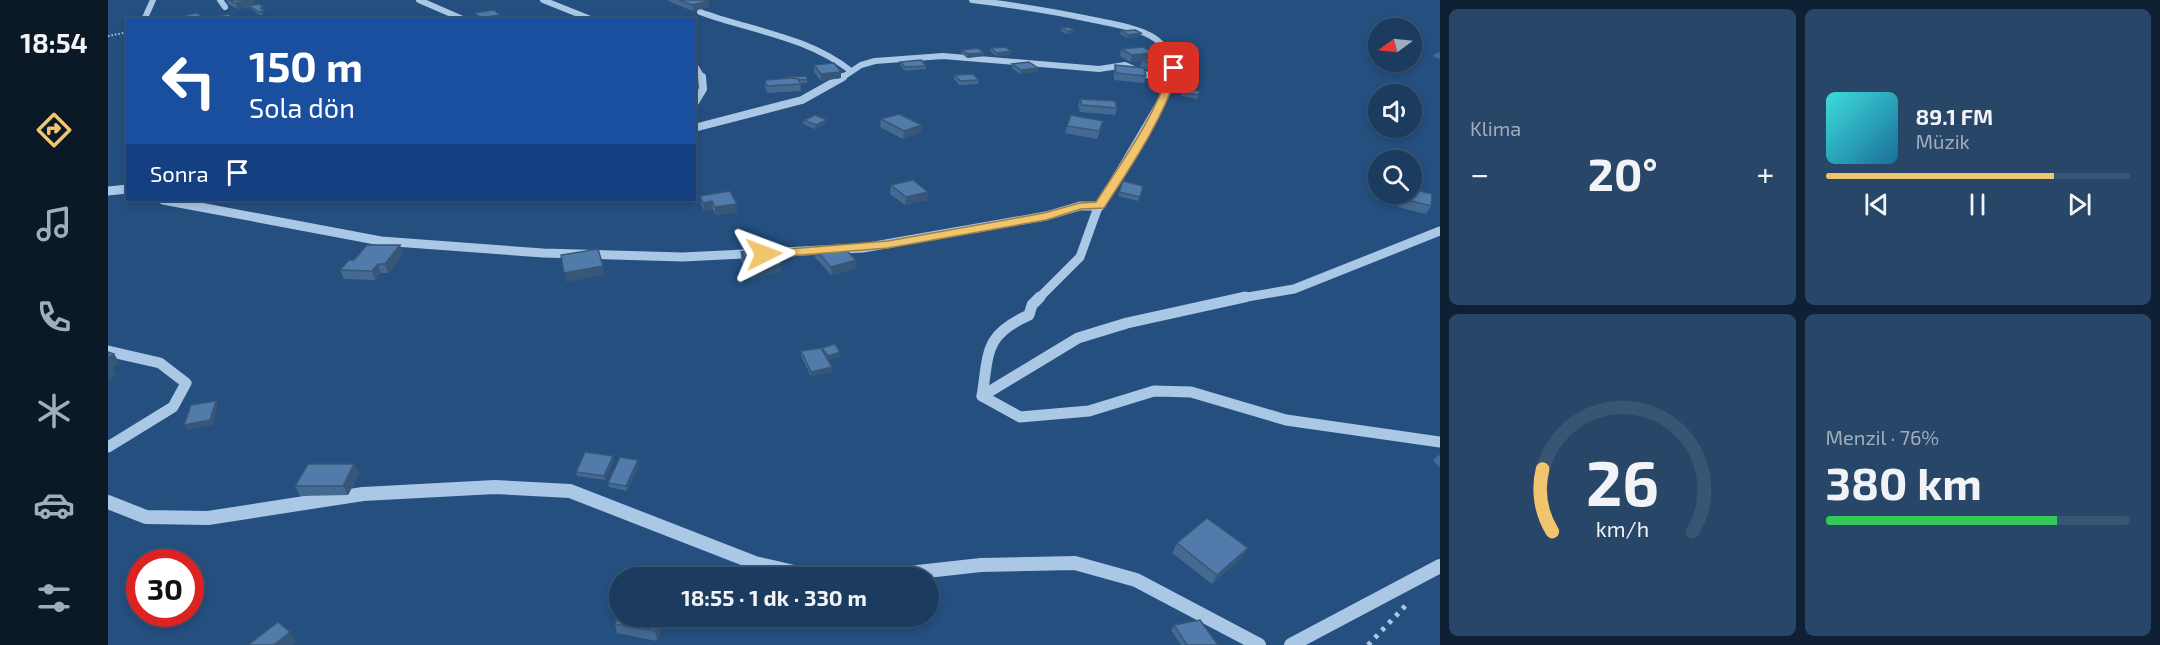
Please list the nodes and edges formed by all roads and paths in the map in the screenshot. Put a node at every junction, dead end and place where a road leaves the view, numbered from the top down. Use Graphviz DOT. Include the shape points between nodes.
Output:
graph roads {
  1 [pos="153,0"];
  2 [pos="220,0"];
  3 [pos="419,0"];
  4 [pos="543,0"];
  5 [pos="972,0"];
  6 [pos="225,7"];
  7 [pos="700,12"];
  8 [pos="145,18"];
  9 [pos="460,18"];
  10 [pos="588,18"];
  11 [pos="126,32"];
  12 [pos="108,36"];
  13 [pos="696,67"];
  14 [pos="851,71"];
  15 [pos="1168,87"];
  16 [pos="696,101"];
  17 [pos="696,127"];
  18 [pos="110,191"];
  19 [pos="126,191"];
  20 [pos="168,201"];
  21 [pos="1100,206"];
  22 [pos="1440,231"];
  23 [pos="108,351"];
  24 [pos="982,396"];
  25 [pos="1440,442"];
  26 [pos="108,447"];
  27 [pos="108,502"];
  28 [pos="1440,566"];
  29 [pos="772,567"];
  30 [pos="939,570"];
  31 [pos="1415,596"];
  32 [pos="1259,645"];
  33 [pos="1291,645"];
  34 [pos="1368,645"];
  1 -- 8 [label="street"];
  2 -- 6 [label="street"];
  3 -- 9 [label="street"];
  4 -- 10 [label="street"];
  5 -- 15 [label="street" via="1080,16 1153,36 1174,68"];
  7 -- 14 [label="street" via="802,41 836,58"];
  11 -- 12 [label="path"];
  13 -- 16 [label="street" via="705,82"];
  14 -- 15 [label="street" via="864,63 929,56 1099,69 1125,65"];
  14 -- 17 [label="street" via="802,100"];
  15 -- 21 [label="street"];
  18 -- 19 [label="street"];
  20 -- 21 [label="street" via="381,241 543,253 682,257 863,248 1046,216 1080,206"];
  21 -- 24 [label="street" via="1080,257 1032,305 1029,315 1009,324 991,344"];
  22 -- 24 [label="street" via="1294,289 1223,301 1078,338"];
  23 -- 26 [label="street" via="160,363 186,383 172,407"];
  24 -- 25 [label="street" via="1020,417 1089,411 1154,391 1191,392 1286,420"];
  27 -- 29 [label="street" via="146,517 207,518 363,494 495,487 570,490"];
  28 -- 33 [label="street"];
  30 -- 32 [label="street" via="1075,563 1136,580"];
  31 -- 34 [label="path"];
}
